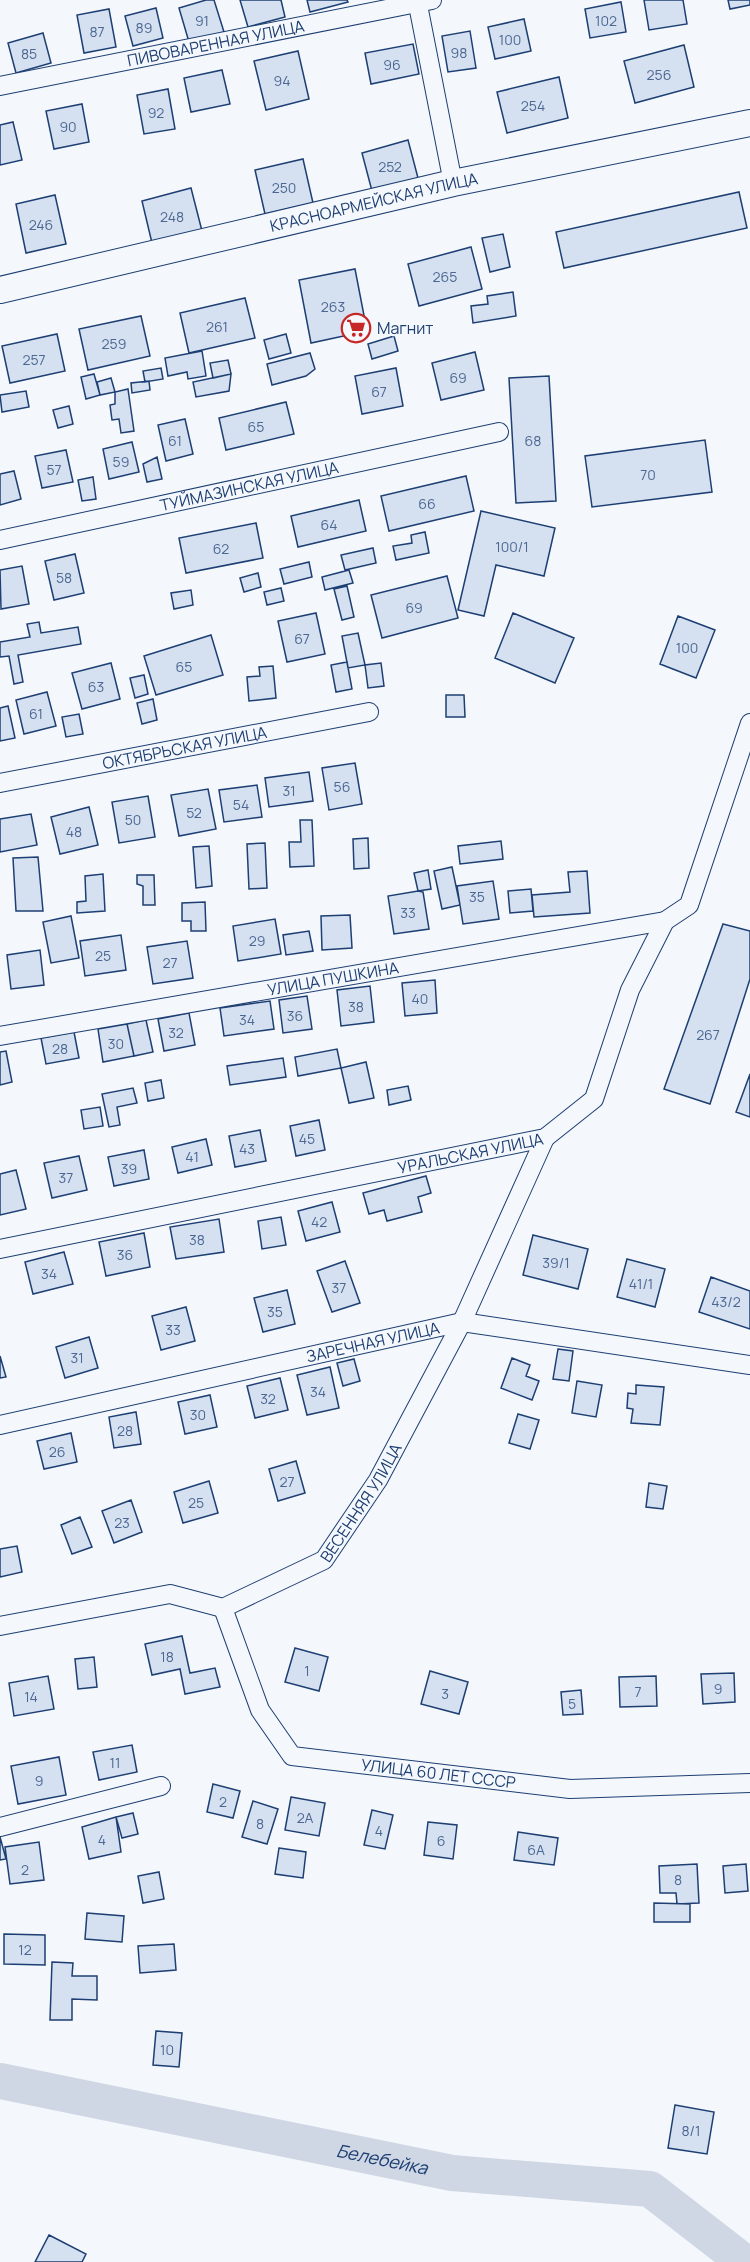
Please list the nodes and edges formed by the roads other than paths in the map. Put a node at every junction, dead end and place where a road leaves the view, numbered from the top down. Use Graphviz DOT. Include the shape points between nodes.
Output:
graph roads {
  1 [pos="422,1"];
  2 [pos="0,87"];
  3 [pos="750,123"];
  4 [pos="453,183"];
  5 [pos="0,290"];
  6 [pos="499,432"];
  7 [pos="0,540"];
  8 [pos="369,712"];
  9 [pos="750,723"];
  10 [pos="0,783"];
  11 [pos="665,921"];
  12 [pos="0,1036"];
  13 [pos="545,1138"];
  14 [pos="0,1249"];
  15 [pos="462,1322"];
  16 [pos="750,1365"];
  17 [pos="0,1425"];
  18 [pos="223,1608"];
  19 [pos="0,1626"];
  20 [pos="750,1783"];
  21 [pos="161,1786"];
  22 [pos="0,1827"];
  1 -- 2 [label="street, ПИВОВАРЕННАЯ УЛИЦА"];
  1 -- 4 [label="street"];
  3 -- 4 [label="main road, КРАСНОАРМЕЙСКАЯ УЛИЦА"];
  4 -- 5 [label="main road, КРАСНОАРМЕЙСКАЯ УЛИЦА"];
  6 -- 7 [label="street, ТУЙМАЗИНСКАЯ УЛИЦА"];
  8 -- 10 [label="street, ОКТЯБРЬСКАЯ УЛИЦА"];
  9 -- 11 [label="street, УРАЛЬСКАЯ УЛИЦА" via="689,905"];
  11 -- 12 [label="street, УЛИЦА ПУШКИНА"];
  11 -- 13 [label="street, УРАЛЬСКАЯ УЛИЦА" via="630,990 594,1100"];
  13 -- 14 [label="street, УРАЛЬСКАЯ УЛИЦА"];
  13 -- 15 [label="street, ВЕСЕННЯЯ УЛИЦА"];
  15 -- 16 [label="street, ЗАРЕЧНАЯ УЛИЦА"];
  15 -- 17 [label="street, ЗАРЕЧНАЯ УЛИЦА"];
  15 -- 18 [label="street, ВЕСЕННЯЯ УЛИЦА" via="378,1480 324,1560"];
  18 -- 19 [label="street" via="170,1594"];
  18 -- 20 [label="street, УЛИЦА 60 ЛЕТ СССР" via="260,1710 292,1756 570,1789"];
  21 -- 22 [label="street"];
}
